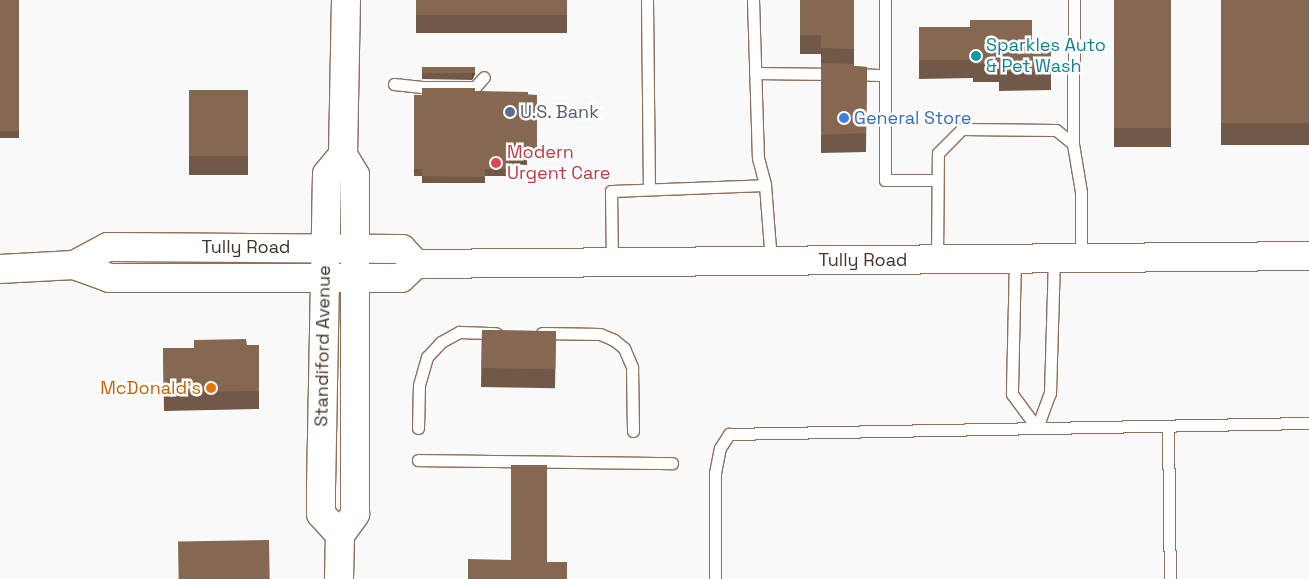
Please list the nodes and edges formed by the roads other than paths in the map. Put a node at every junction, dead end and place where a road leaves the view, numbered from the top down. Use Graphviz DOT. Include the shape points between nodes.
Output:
graph roads {
  1 [pos="346,0"];
  2 [pos="647,0"];
  3 [pos="753,0"];
  4 [pos="885,0"];
  5 [pos="1074,0"];
  6 [pos="755,73"];
  7 [pos="885,75"];
  8 [pos="484,77"];
  9 [pos="394,84"];
  10 [pos="1073,144"];
  11 [pos="343,154"];
  12 [pos="938,180"];
  13 [pos="765,185"];
  14 [pos="649,189"];
  15 [pos="325,247"];
  16 [pos="357,247"];
  17 [pos="1309,256"];
  18 [pos="1081,257"];
  19 [pos="1015,258"];
  20 [pos="1054,258"];
  21 [pos="937,260"];
  22 [pos="771,261"];
  23 [pos="612,262"];
  24 [pos="416,264"];
  25 [pos="74,265"];
  26 [pos="0,269"];
  27 [pos="324,277"];
  28 [pos="357,277"];
  29 [pos="506,333"];
  30 [pos="534,333"];
  31 [pos="1309,423"];
  32 [pos="1168,426"];
  33 [pos="418,428"];
  34 [pos="1037,428"];
  35 [pos="633,430"];
  36 [pos="418,460"];
  37 [pos="672,463"];
  38 [pos="340,535"];
  39 [pos="339,579"];
  40 [pos="715,579"];
  41 [pos="1170,579"];
  1 -- 11 [label="main road, Standiford Avenue"];
  2 -- 14 [label="lane"];
  3 -- 6 [label="lane"];
  4 -- 7 [label="lane"];
  5 -- 10 [label="lane"];
  6 -- 7 [label="lane"];
  6 -- 13 [label="lane" via="758,158"];
  7 -- 12 [label="lane" via="885,180"];
  8 -- 9 [label="lane" via="475,87"];
  10 -- 12 [label="lane" via="1056,130 962,129 938,153"];
  10 -- 18 [label="lane" via="1081,192"];
  11 -- 15 [label="main road, Standiford Avenue" via="327,174"];
  11 -- 16 [label="main road, Standiford Avenue" via="355,175"];
  12 -- 21 [label="lane"];
  13 -- 14 [label="lane"];
  13 -- 22 [label="lane"];
  14 -- 23 [label="lane" via="611,191"];
  15 -- 16 [label="main road, Tully Road"];
  15 -- 25 [label="main road, Tully Road" via="108,247"];
  15 -- 27 [label="main road, Standiford Avenue"];
  16 -- 24 [label="main road, Tully Road" via="402,249"];
  16 -- 28 [label="main road, Standiford Avenue"];
  17 -- 18 [label="main road, Tully Road"];
  18 -- 20 [label="main road, Tully Road"];
  19 -- 20 [label="main road, Tully Road"];
  19 -- 21 [label="main road, Tully Road"];
  19 -- 34 [label="lane" via="1012,394"];
  20 -- 34 [label="lane" via="1050,394"];
  21 -- 22 [label="main road, Tully Road"];
  22 -- 23 [label="main road, Tully Road"];
  23 -- 24 [label="main road, Tully Road"];
  24 -- 28 [label="main road, Tully Road" via="401,278"];
  25 -- 26 [label="main road, Tully Road"];
  25 -- 27 [label="main road, Tully Road" via="109,278"];
  27 -- 28 [label="main road, Tully Road"];
  27 -- 38 [label="main road, Standiford Avenue" via="320,514"];
  28 -- 38 [label="main road, Standiford Avenue" via="355,514"];
  29 -- 33 [label="lane" via="459,332 441,342 428,357 419,385"];
  30 -- 35 [label="lane" via="600,334 624,348 632,367"];
  31 -- 32 [label="lane"];
  32 -- 34 [label="lane"];
  32 -- 41 [label="lane"];
  34 -- 40 [label="lane" via="729,434 720,448 715,472"];
  36 -- 37 [label="lane"];
  38 -- 39 [label="main road"];
}
